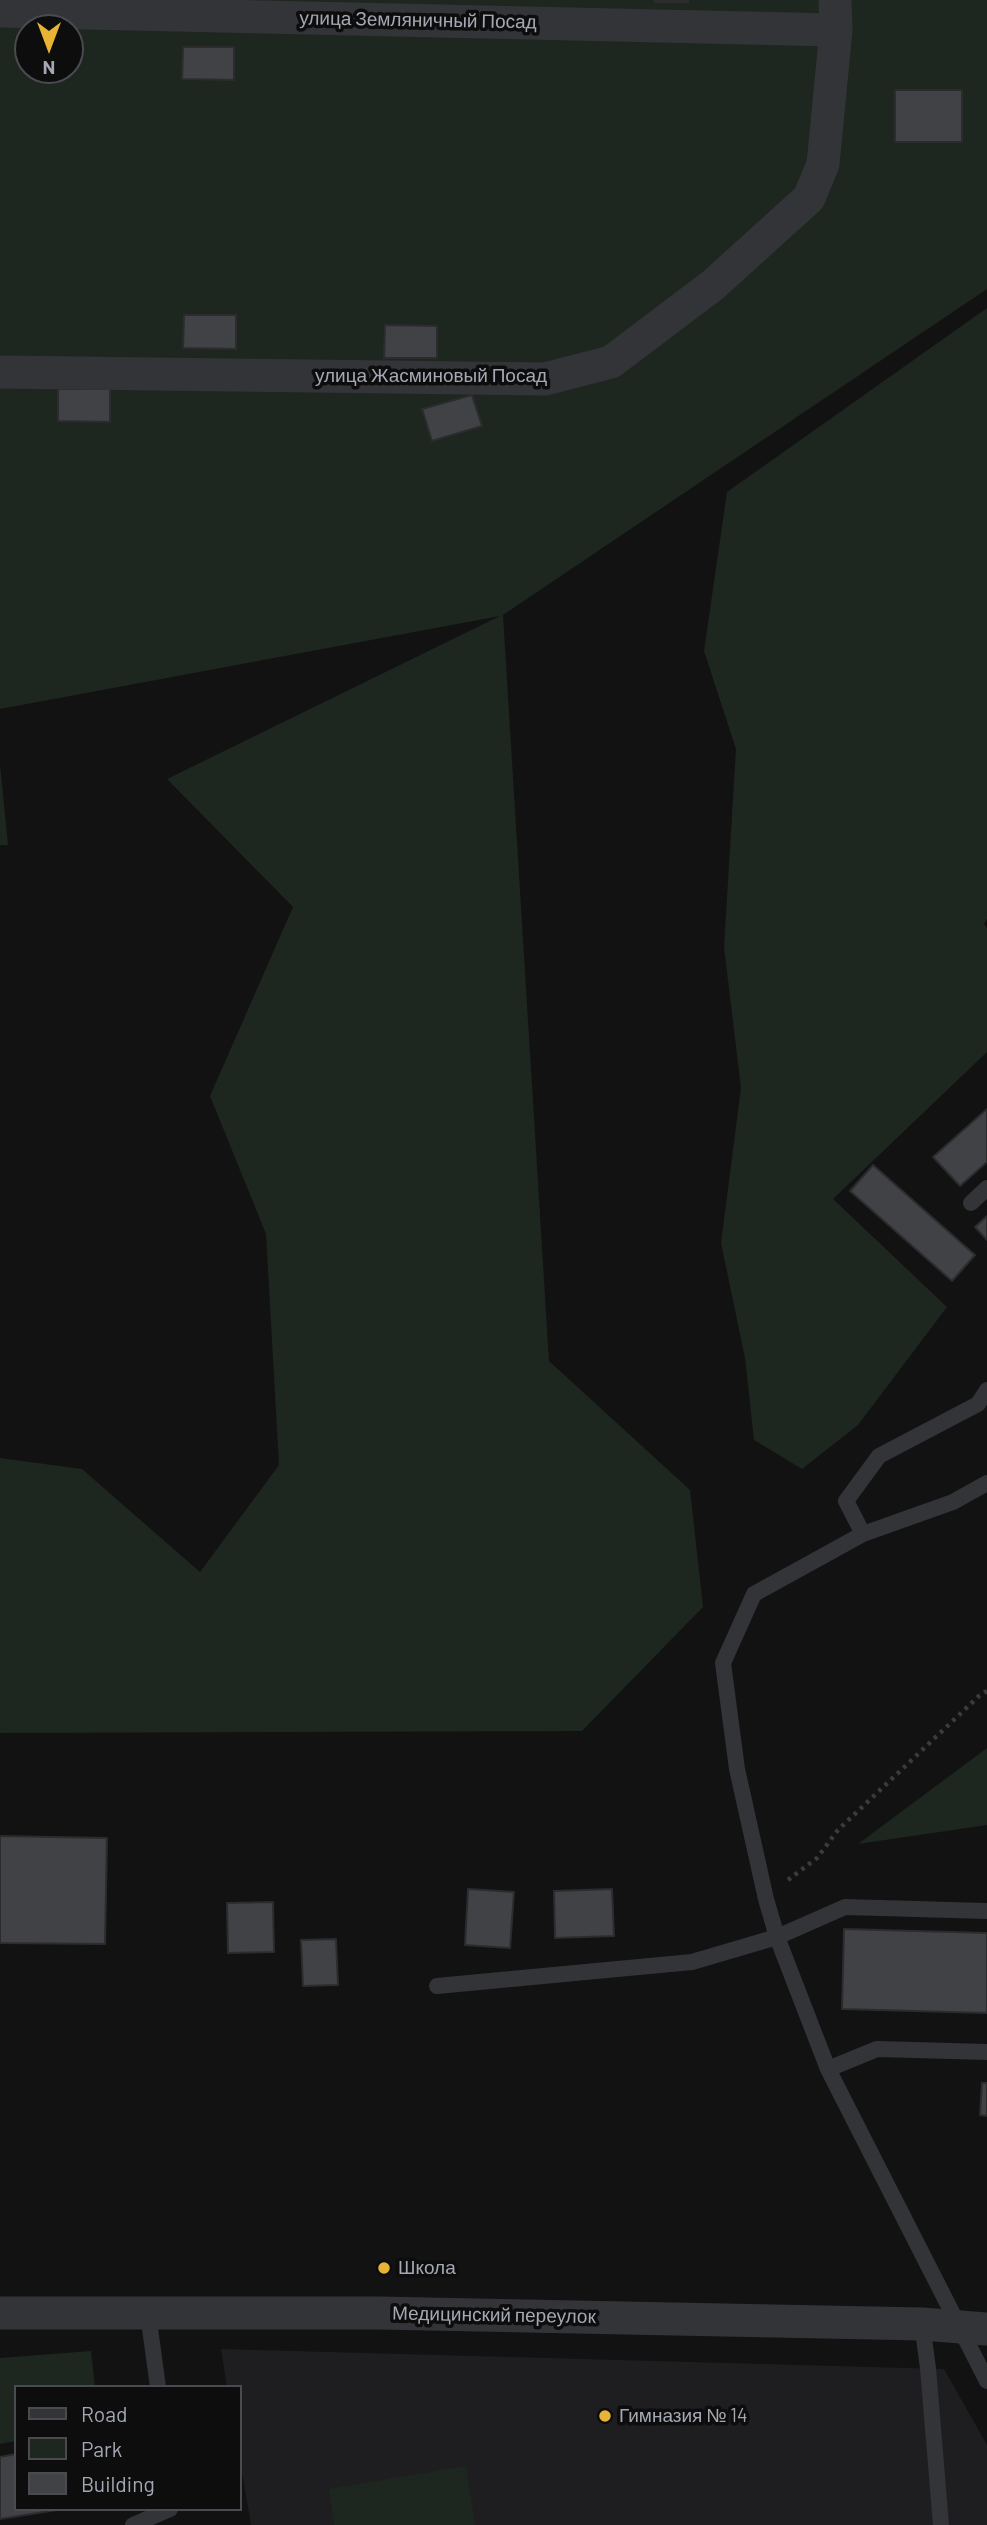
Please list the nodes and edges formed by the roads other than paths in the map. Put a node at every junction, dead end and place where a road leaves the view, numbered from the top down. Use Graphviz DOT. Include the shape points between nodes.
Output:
graph roads {
  1 [pos="0,11"];
  2 [pos="836,15"];
  3 [pos="0,372"];
  4 [pos="987,1188"];
  5 [pos="971,1203"];
  6 [pos="987,1390"];
  7 [pos="987,1483"];
  8 [pos="863,1534"];
  9 [pos="987,1911"];
  10 [pos="777,1937"];
  11 [pos="437,1986"];
  12 [pos="987,2052"];
  13 [pos="828,2068"];
  14 [pos="0,2313"];
  15 [pos="148,2314"];
  16 [pos="922,2324"];
  17 [pos="973,2328"];
  18 [pos="987,2381"];
  19 [pos="158,2385"];
  20 [pos="165,2511"];
  21 [pos="132,2525"];
  22 [pos="941,2525"];
  1 -- 2 [label="street, улица Земляничный Посад"];
  2 -- 3 [label="street, улица Жасминовый Посад" via="823,164 809,198 713,285 611,362 545,379"];
  4 -- 5 [label="lane"];
  6 -- 8 [label="lane" via="978,1404 879,1456 846,1501"];
  7 -- 8 [label="lane" via="953,1502"];
  8 -- 10 [label="lane" via="754,1594 723,1663 737,1769"];
  9 -- 10 [label="lane" via="845,1907"];
  10 -- 11 [label="lane" via="692,1962"];
  10 -- 13 [label="lane"];
  12 -- 13 [label="lane" via="877,2049"];
  13 -- 17 [label="lane"];
  14 -- 15 [label="street, Медицинский переулок"];
  15 -- 16 [label="street, Медицинский переулок" via="393,2313"];
  15 -- 19 [label="lane"];
  16 -- 17 [label="street, Медицинский переулок"];
  16 -- 22 [label="lane"];
  17 -- 18 [label="lane"];
  20 -- 21 [label="lane"];
}
